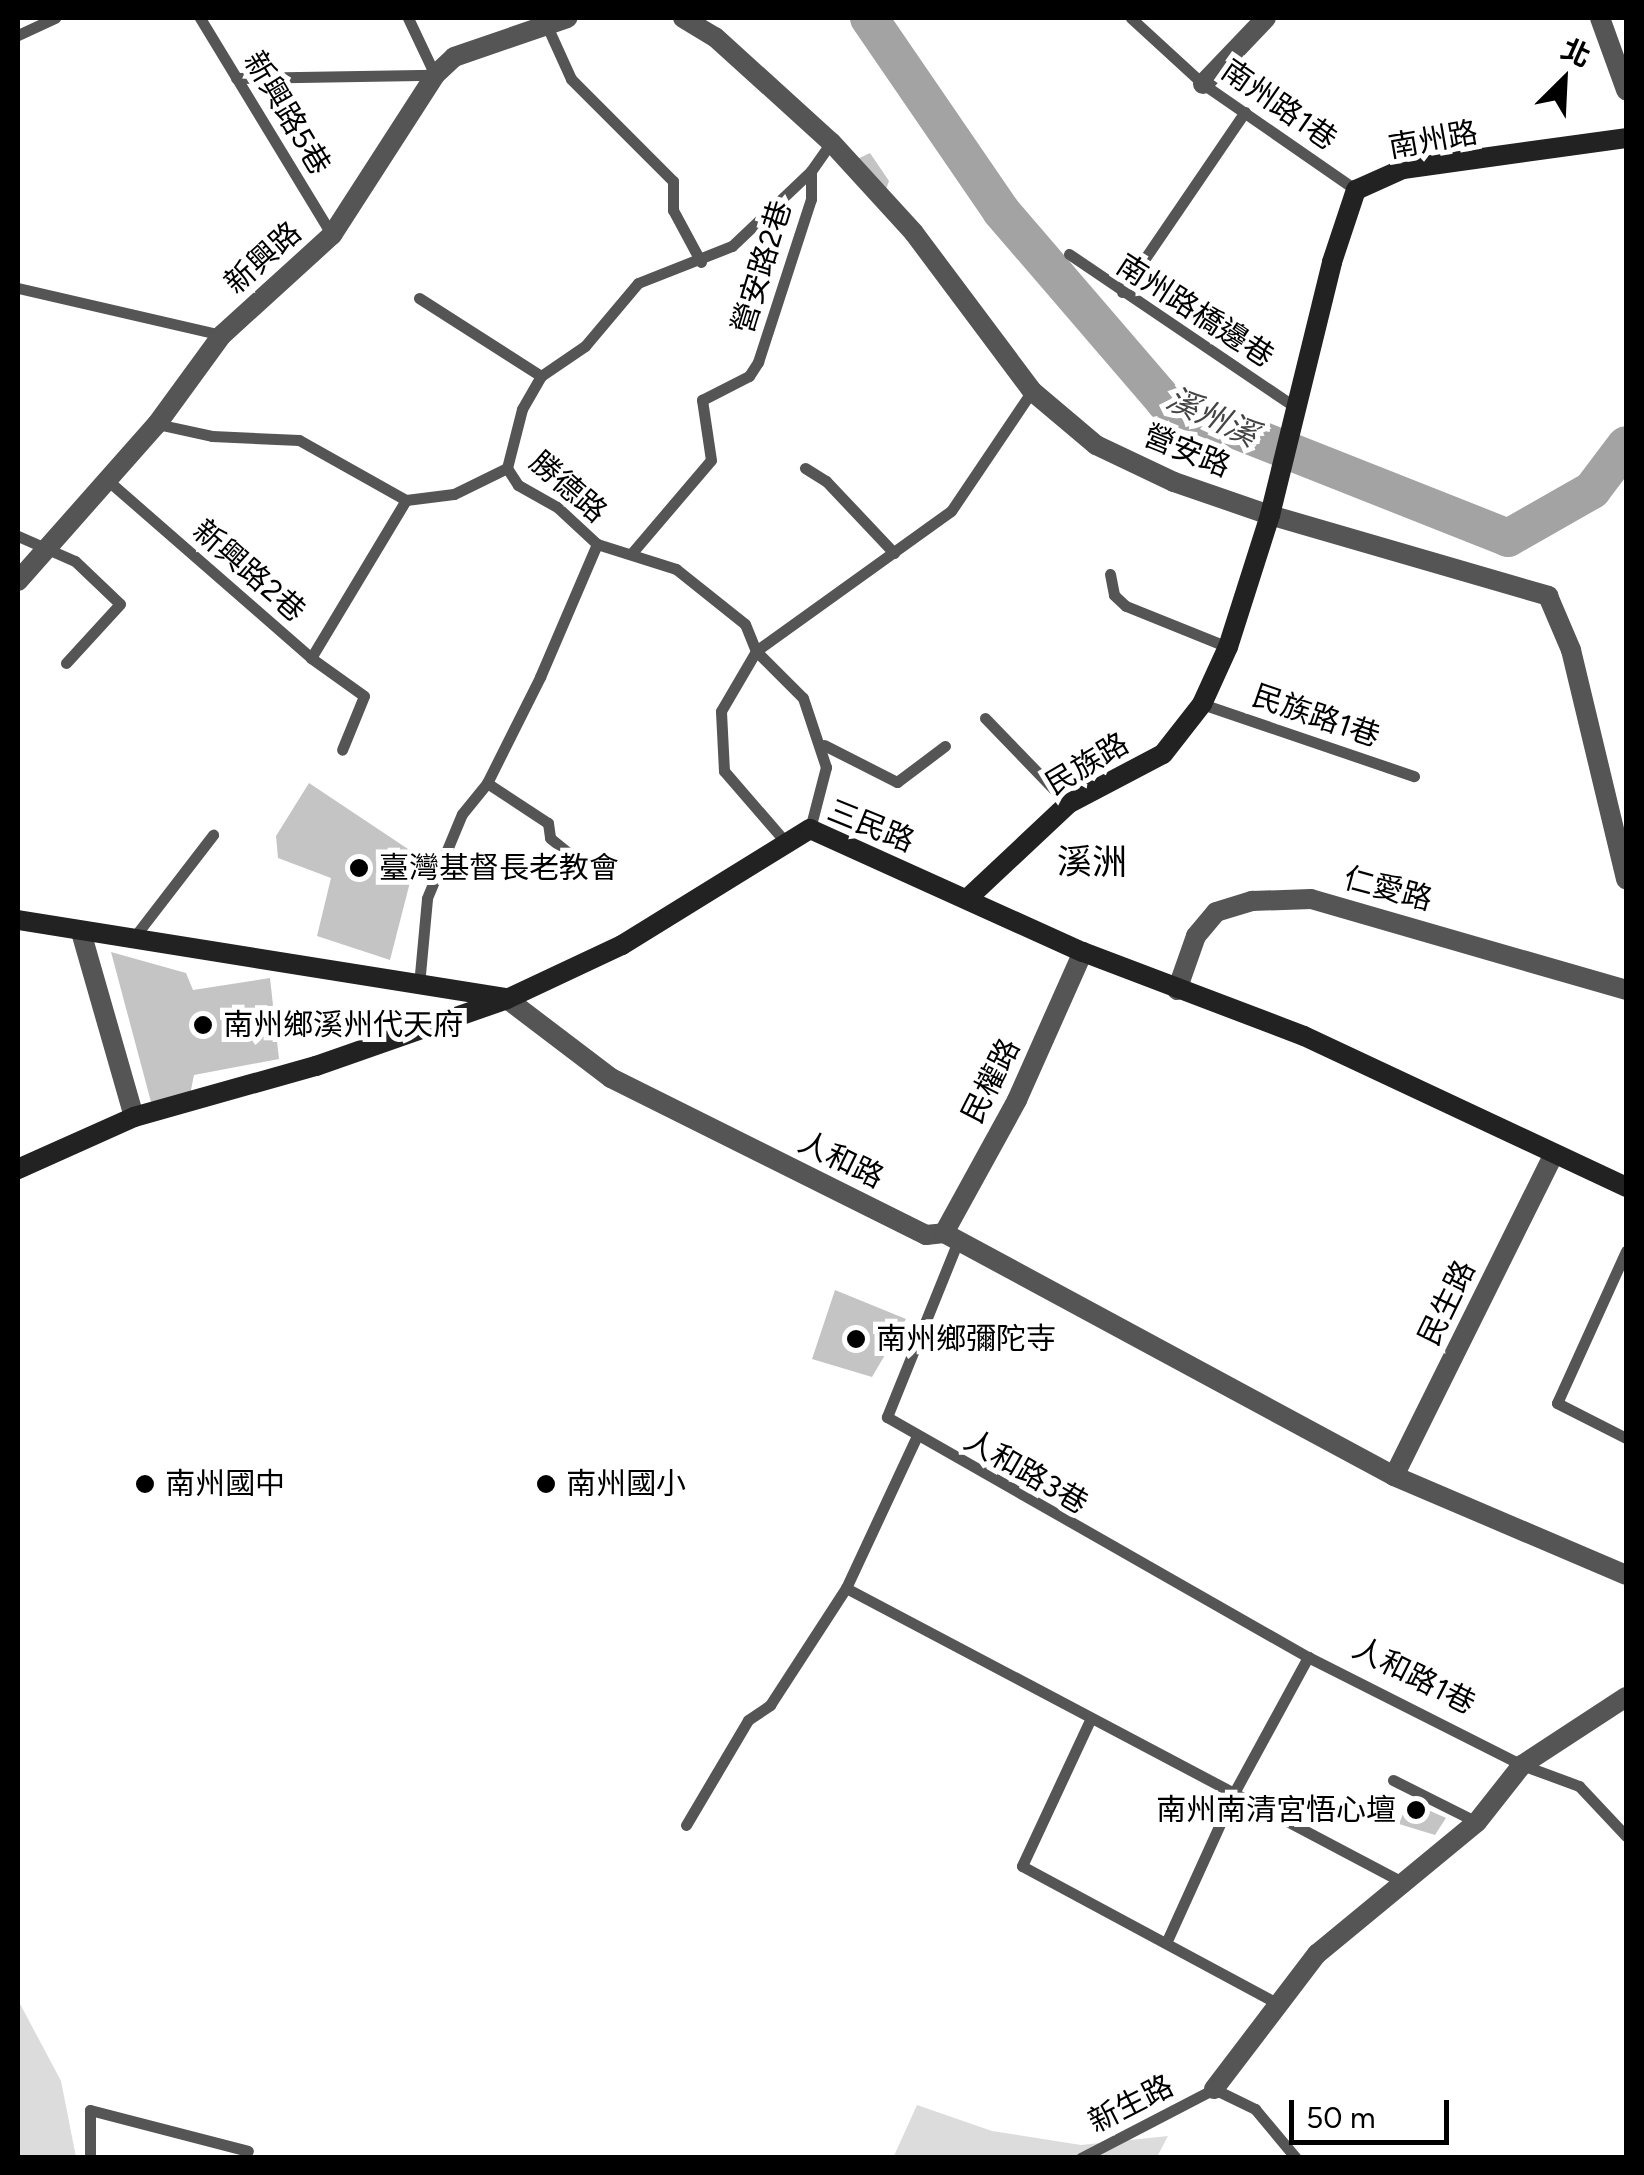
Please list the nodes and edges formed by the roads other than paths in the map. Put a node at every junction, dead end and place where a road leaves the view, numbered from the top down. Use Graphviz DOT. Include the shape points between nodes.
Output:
graph roads {
  1 [pos="55,18"];
  2 [pos="200,18"];
  3 [pos="408,18"];
  4 [pos="683,18"];
  5 [pos="1131,18"];
  6 [pos="1266,18"];
  7 [pos="1600,18"];
  8 [pos="557,22"];
  9 [pos="18,35"];
  10 [pos="435,76"];
  11 [pos="236,78"];
  12 [pos="1204,84"];
  13 [pos="1626,90"];
  14 [pos="1244,112"];
  15 [pos="1626,138"];
  16 [pos="831,142"];
  17 [pos="811,171"];
  18 [pos="1356,190"];
  19 [pos="332,235"];
  20 [pos="1069,254"];
  21 [pos="700,262"];
  22 [pos="18,288"];
  23 [pos="1122,292"];
  24 [pos="419,298"];
  25 [pos="222,335"];
  26 [pos="541,376"];
  27 [pos="1032,392"];
  28 [pos="1295,407"];
  29 [pos="157,424"];
  30 [pos="507,468"];
  31 [pos="805,468"];
  32 [pos="104,478"];
  33 [pos="406,500"];
  34 [pos="1270,504"];
  35 [pos="18,536"];
  36 [pos="597,544"];
  37 [pos="49,548"];
  38 [pos="631,554"];
  39 [pos="894,554"];
  40 [pos="1110,574"];
  41 [pos="18,581"];
  42 [pos="1228,647"];
  43 [pos="756,651"];
  44 [pos="311,658"];
  45 [pos="66,663"];
  46 [pos="1202,704"];
  47 [pos="985,718"];
  48 [pos="824,745"];
  49 [pos="945,746"];
  50 [pos="342,750"];
  51 [pos="1414,776"];
  52 [pos="487,783"];
  53 [pos="1068,804"];
  54 [pos="810,829"];
  55 [pos="214,835"];
  56 [pos="789,846"];
  57 [pos="580,862"];
  58 [pos="1626,878"];
  59 [pos="967,899"];
  60 [pos="18,920"];
  61 [pos="81,932"];
  62 [pos="132,940"];
  63 [pos="1083,952"];
  64 [pos="419,985"];
  65 [pos="1177,990"];
  66 [pos="1626,990"];
  67 [pos="506,999"];
  68 [pos="134,1117"];
  69 [pos="1553,1156"];
  70 [pos="18,1169"];
  71 [pos="1626,1187"];
  72 [pos="951,1237"];
  73 [pos="1626,1251"];
  74 [pos="916,1438"];
  75 [pos="1626,1438"];
  76 [pos="1394,1476"];
  77 [pos="1626,1575"];
  78 [pos="846,1588"];
  79 [pos="1308,1657"];
  80 [pos="1626,1698"];
  81 [pos="1090,1720"];
  82 [pos="1522,1765"];
  83 [pos="1393,1780"];
  84 [pos="1235,1791"];
  85 [pos="1477,1822"];
  86 [pos="686,1825"];
  87 [pos="1626,1836"];
  88 [pos="1404,1883"];
  89 [pos="1166,1943"];
  90 [pos="1280,2004"];
  91 [pos="1214,2089"];
  92 [pos="248,2151"];
  93 [pos="90,2158"];
  94 [pos="1080,2158"];
  95 [pos="1296,2158"];
  1 -- 9 [label="lane"];
  2 -- 11 [label="lane, 新興路5巷"];
  3 -- 10 [label="lane"];
  4 -- 16 [label="street, 營安路" via="715,37"];
  5 -- 12 [label="lane, 南州路1巷"];
  6 -- 12 [label="street"];
  7 -- 13 [label="street"];
  8 -- 10 [label="street, 新興路" via="454,58"];
  8 -- 21 [label="lane" via="572,79 673,182 672,210"];
  10 -- 11 [label="lane"];
  10 -- 19 [label="street, 新興路"];
  11 -- 19 [label="lane, 新興路5巷"];
  12 -- 14 [label="lane, 南州路1巷"];
  14 -- 18 [label="lane, 南州路1巷"];
  14 -- 23 [label="lane"];
  15 -- 18 [label="main road, 南州路" via="1403,170"];
  16 -- 17 [label="lane, 勝德路"];
  16 -- 27 [label="street, 營安路" via="914,233"];
  17 -- 21 [label="lane, 勝德路" via="732,246"];
  17 -- 38 [label="lane, 營安路2巷" via="811,199 758,362 749,376 702,400 711,460"];
  18 -- 28 [label="main road, 南州路"];
  19 -- 25 [label="street, 新興路"];
  20 -- 23 [label="lane, 南州路橋邊巷"];
  21 -- 26 [label="lane, 勝德路" via="638,283 584,346"];
  22 -- 25 [label="lane"];
  23 -- 28 [label="lane, 南州路橋邊巷"];
  24 -- 26 [label="lane"];
  25 -- 29 [label="street, 新興路"];
  26 -- 30 [label="lane, 勝德路" via="522,409"];
  27 -- 34 [label="street, 營安路" via="1096,444 1174,482"];
  27 -- 39 [label="lane" via="951,511"];
  28 -- 34 [label="main road, 南州路"];
  29 -- 32 [label="street, 新興路"];
  29 -- 33 [label="lane" via="212,436 299,440"];
  30 -- 33 [label="lane" via="454,494"];
  30 -- 36 [label="lane, 勝德路" via="518,485 557,507"];
  31 -- 39 [label="lane" via="826,480"];
  32 -- 37 [label="street, 新興路"];
  32 -- 44 [label="lane, 新興路2巷"];
  33 -- 44 [label="lane, 新興路2巷"];
  34 -- 42 [label="main road, 民族路"];
  34 -- 58 [label="street, 營安路" via="1548,596 1570,650"];
  35 -- 37 [label="lane"];
  36 -- 38 [label="lane"];
  36 -- 52 [label="lane, 勝德路"];
  37 -- 41 [label="street, 新興路"];
  37 -- 45 [label="lane" via="75,561 120,604"];
  38 -- 43 [label="lane" via="666,564 706,592 744,624"];
  39 -- 43 [label="lane"];
  40 -- 42 [label="lane" via="1114,594 1126,606"];
  42 -- 46 [label="main road, 民族路"];
  43 -- 48 [label="lane" via="803,698"];
  43 -- 56 [label="lane" via="721,711 718,738 724,770"];
  44 -- 50 [label="lane" via="364,696"];
  46 -- 51 [label="lane, 民族路1巷"];
  46 -- 53 [label="main road, 民族路" via="1163,754"];
  47 -- 53 [label="lane"];
  48 -- 49 [label="lane" via="897,782"];
  48 -- 54 [label="lane" via="826,767"];
  52 -- 57 [label="lane" via="548,822 550,838"];
  52 -- 64 [label="lane, 勝德路" via="462,814 427,898"];
  53 -- 59 [label="main road, 民族路"];
  54 -- 56 [label="main road, 三民路"];
  54 -- 59 [label="main road, 三民路"];
  55 -- 62 [label="lane"];
  56 -- 67 [label="main road, 三民路" via="622,945"];
  59 -- 63 [label="main road, 三民路"];
  60 -- 61 [label="main road"];
  61 -- 62 [label="main road"];
  61 -- 68 [label="street"];
  62 -- 64 [label="main road"];
  63 -- 65 [label="main road, 三民路"];
  63 -- 72 [label="street, 民權路"];
  64 -- 67 [label="main road"];
  65 -- 66 [label="street, 仁愛路" via="1196,936 1216,912 1252,901 1311,899"];
  65 -- 69 [label="main road, 三民路" via="1304,1036"];
  67 -- 68 [label="main road" via="316,1066"];
  67 -- 72 [label="street, 人和路" via="611,1078 926,1235"];
  68 -- 70 [label="main road"];
  69 -- 71 [label="main road, 三民路"];
  69 -- 76 [label="street, 民生路"];
  72 -- 74 [label="lane, 人和路3巷" via="887,1417"];
  72 -- 76 [label="street, 人和路"];
  73 -- 75 [label="lane" via="1557,1403"];
  74 -- 78 [label="lane"];
  74 -- 79 [label="lane, 人和路3巷"];
  76 -- 77 [label="street, 人和路"];
  78 -- 81 [label="lane"];
  78 -- 86 [label="lane" via="770,1706 748,1720"];
  79 -- 82 [label="lane, 人和路1巷"];
  79 -- 84 [label="lane, 人和路1巷"];
  80 -- 82 [label="street"];
  81 -- 84 [label="lane"];
  81 -- 89 [label="lane" via="1022,1866"];
  82 -- 85 [label="street"];
  82 -- 87 [label="lane, 人和路1巷" via="1579,1786"];
  83 -- 85 [label="lane"];
  84 -- 88 [label="lane"];
  84 -- 89 [label="lane, 人和路1巷"];
  85 -- 88 [label="street"];
  88 -- 90 [label="street" via="1317,1954"];
  89 -- 90 [label="lane"];
  90 -- 91 [label="street"];
  91 -- 94 [label="lane, 新生路"];
  91 -- 95 [label="lane, 新生路" via="1255,2109"];
  92 -- 93 [label="lane" via="90,2110"];
}
